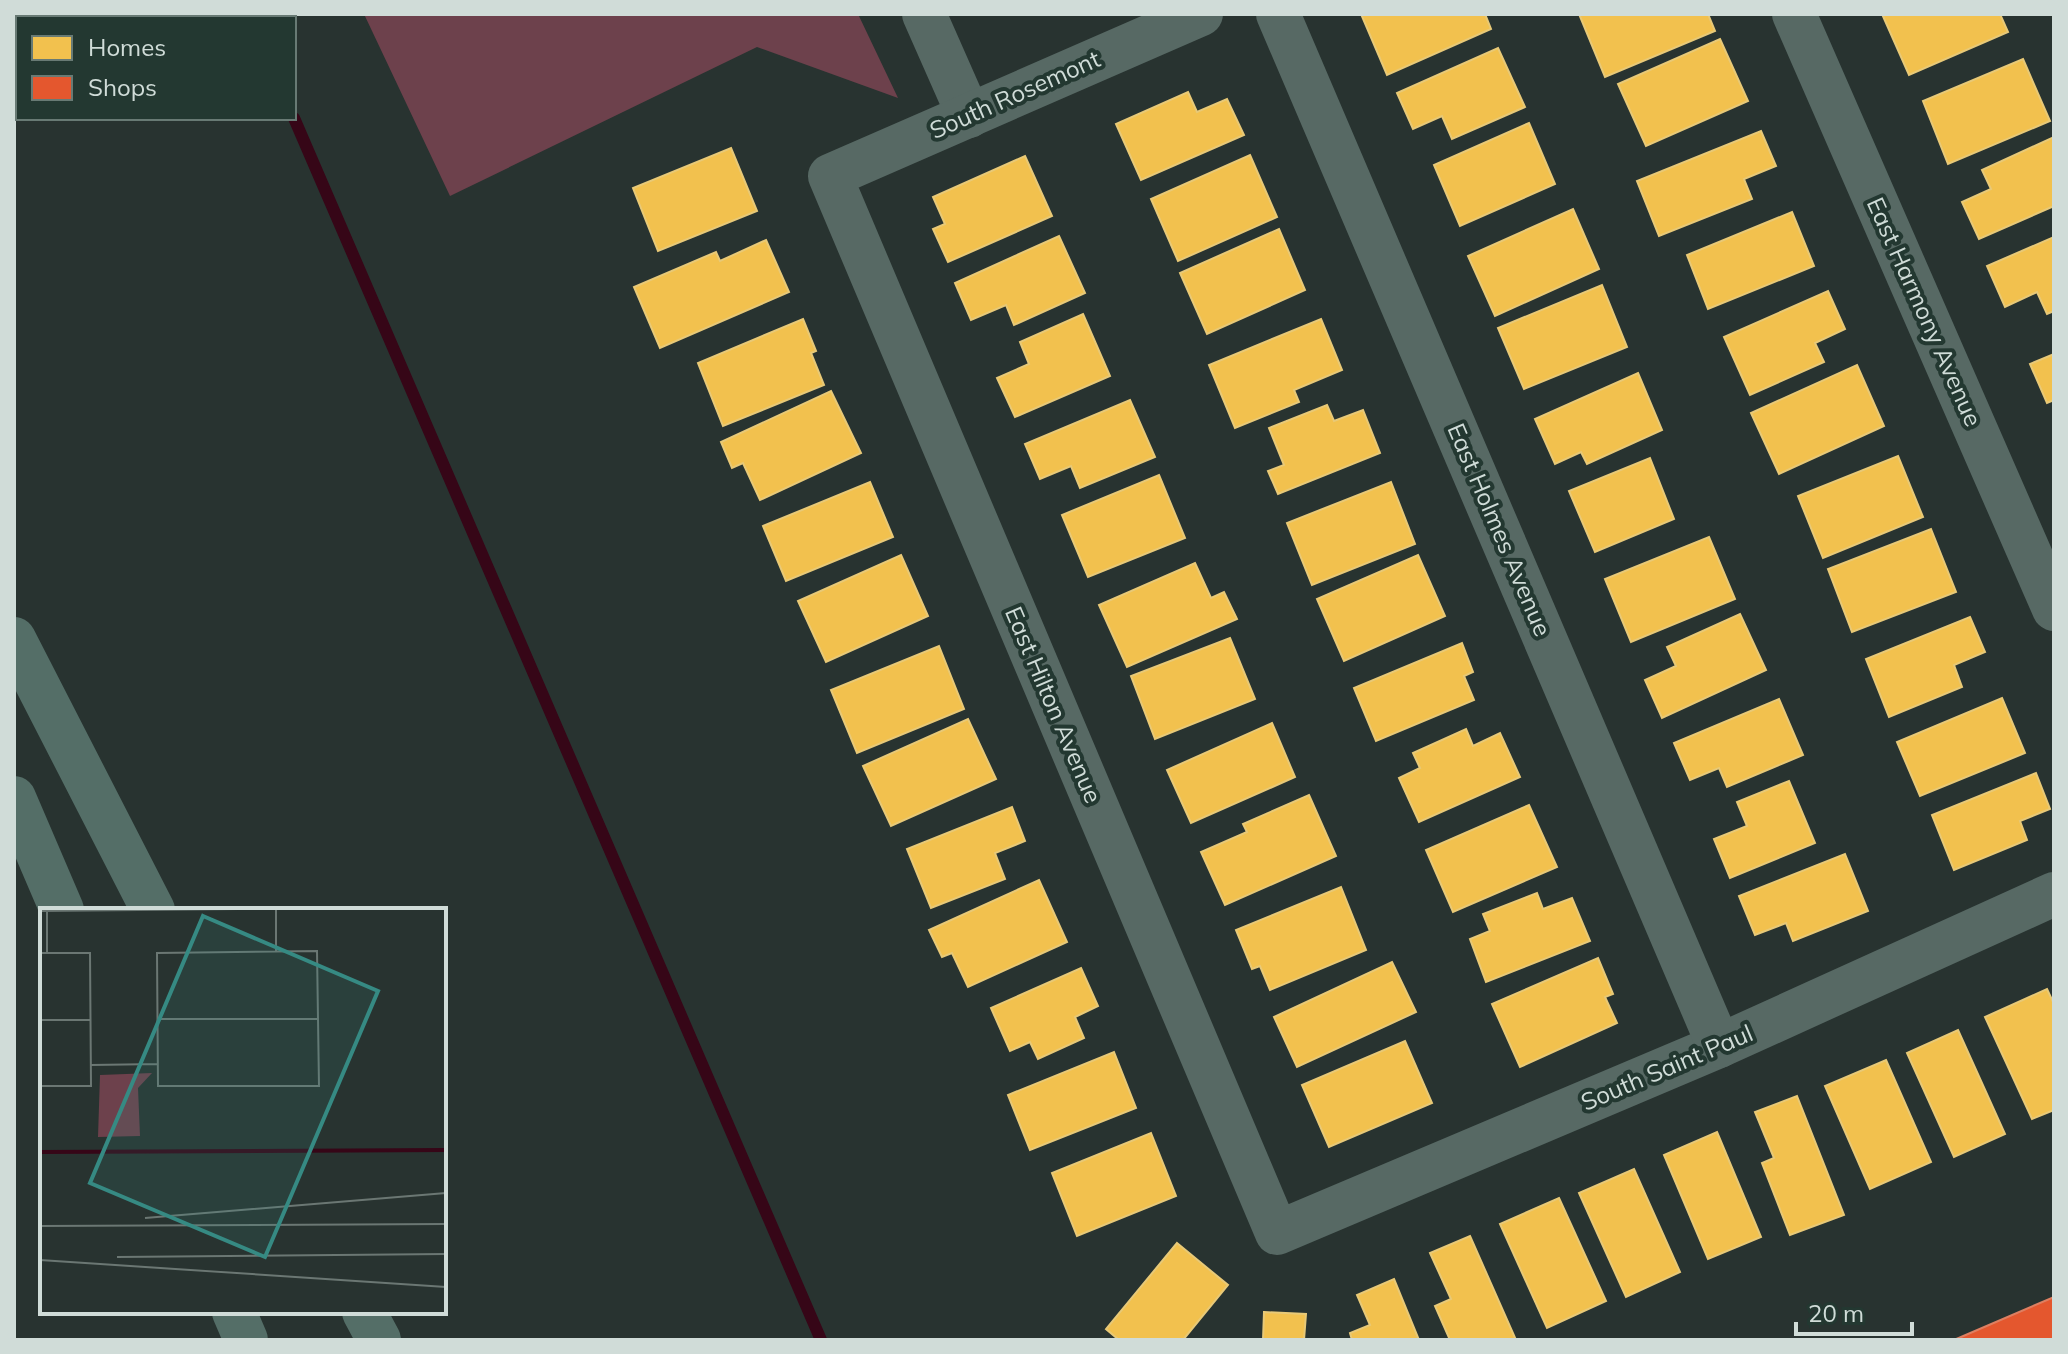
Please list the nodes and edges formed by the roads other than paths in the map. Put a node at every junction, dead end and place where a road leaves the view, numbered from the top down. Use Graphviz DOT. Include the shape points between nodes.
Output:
graph roads {
  1 [pos="924,14"];
  2 [pos="1201,14"];
  3 [pos="1278,14"];
  4 [pos="1794,14"];
  5 [pos="969,116"];
  6 [pos="830,176"];
  7 [pos="2049,585"];
  8 [pos="14,639"];
  9 [pos="14,798"];
  10 [pos="2054,894"];
  11 [pos="61,908"];
  12 [pos="152,908"];
  13 [pos="1719,1046"];
  14 [pos="1277,1233"];
  15 [pos="235,1314"];
  16 [pos="365,1314"];
  17 [pos="246,1340"];
  18 [pos="379,1340"];
  1 -- 5 [label="street"];
  2 -- 5 [label="street, South Rosemont"];
  3 -- 13 [label="street, East Holmes Avenue"];
  4 -- 7 [label="street, East Harmony Avenue"];
  5 -- 6 [label="street, South Rosemont"];
  6 -- 14 [label="street, East Hilton Avenue"];
  8 -- 12 [label="highway"];
  9 -- 11 [label="highway"];
  10 -- 13 [label="street, South Saint Paul"];
  13 -- 14 [label="street, South Saint Paul"];
  15 -- 17 [label="highway"];
  16 -- 18 [label="highway"];
}
